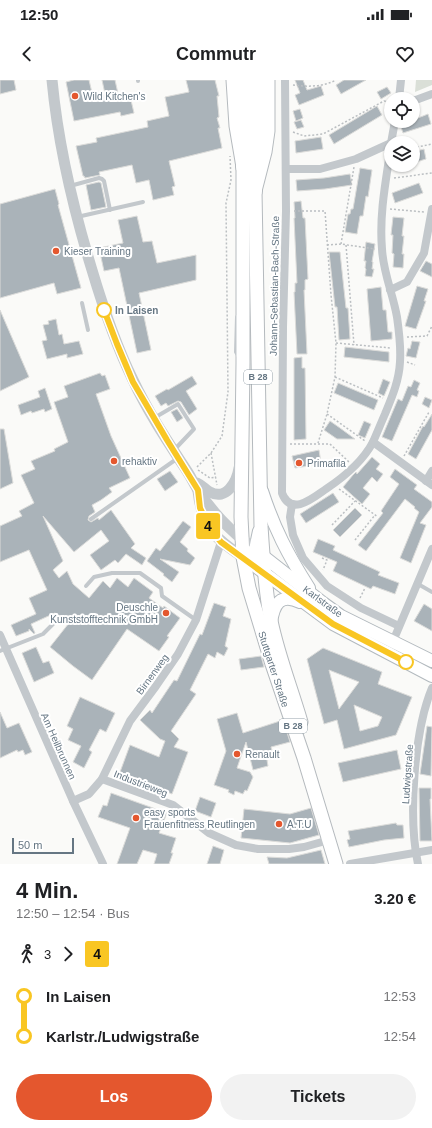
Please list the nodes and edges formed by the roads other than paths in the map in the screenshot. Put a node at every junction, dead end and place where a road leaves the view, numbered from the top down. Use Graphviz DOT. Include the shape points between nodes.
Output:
graph roads {
  1 [pos="53,80"];
  2 [pos="233,80"];
  3 [pos="242,80"];
  4 [pos="255,80"];
  5 [pos="268,80"];
  6 [pos="401,80"];
  7 [pos="285,82"];
  8 [pos="400,92"];
  9 [pos="432,94"];
  10 [pos="420,98"];
  11 [pos="384,146"];
  12 [pos="243,167"];
  13 [pos="286,169"];
  14 [pos="387,172"];
  15 [pos="70,186"];
  16 [pos="255,191"];
  17 [pos="143,202"];
  18 [pos="432,209"];
  19 [pos="110,210"];
  20 [pos="432,213"];
  21 [pos="77,217"];
  22 [pos="243,267"];
  23 [pos="390,290"];
  24 [pos="238,295"];
  25 [pos="82,303"];
  26 [pos="236,314"];
  27 [pos="88,330"];
  28 [pos="243,363"];
  29 [pos="153,418"];
  30 [pos="372,444"];
  31 [pos="175,454"];
  32 [pos="241,455"];
  33 [pos="432,471"];
  34 [pos="429,483"];
  35 [pos="260,484"];
  36 [pos="196,485"];
  37 [pos="292,504"];
  38 [pos="91,519"];
  39 [pos="243,540"];
  40 [pos="221,542"];
  41 [pos="432,549"];
  42 [pos="259,553"];
  43 [pos="247,565"];
  44 [pos="265,574"];
  45 [pos="417,583"];
  46 [pos="86,586"];
  47 [pos="432,592"];
  48 [pos="311,601"];
  49 [pos="56,620"];
  50 [pos="196,620"];
  51 [pos="271,623"];
  52 [pos="400,626"];
  53 [pos="0,635"];
  54 [pos="393,641"];
  55 [pos="3,650"];
  56 [pos="388,653"];
  57 [pos="432,661"];
  58 [pos="432,676"];
  59 [pos="432,688"];
  60 [pos="102,778"];
  61 [pos="72,801"];
  62 [pos="329,840"];
  63 [pos="432,850"];
  64 [pos="416,852"];
  65 [pos="103,864"];
  66 [pos="336,864"];
  67 [pos="344,864"];
  68 [pos="350,864"];
  69 [pos="418,864"];
  1 -- 15 [label="street" via="55,115"];
  2 -- 12 [label="main road" via="236,126"];
  3 -- 12 [label="highway, B 28"];
  4 -- 16 [label="highway, B 28"];
  5 -- 16 [label="main road" via="268,131"];
  6 -- 8 [label="street"];
  7 -- 13 [label="street, Johann-Sebastian-Bach-Straße"];
  9 -- 10 [label="street"];
  11 -- 13 [label="street" via="356,159 320,169"];
  12 -- 22 [label="main road, B 28"];
  13 -- 37 [label="street, Johann-Sebastian-Bach-Straße" via="282,493 285,500"];
  14 -- 23 [label="street" via="381,232 384,268"];
  15 -- 19 [label="lane" via="102,179"];
  15 -- 21 [label="street"];
  16 -- 35 [label="main road, B 28"];
  17 -- 19 [label="lane"];
  18 -- 20 [label="street"];
  19 -- 21 [label="lane"];
  20 -- 23 [label="street" via="424,253 407,282"];
  21 -- 29 [label="street" via="114,337 133,382"];
  22 -- 24 [label="lane, B 28"];
  22 -- 28 [label="main road, B 28"];
  23 -- 30 [label="street" via="400,337 398,382"];
  25 -- 27 [label="lane"];
  26 -- 28 [label="lane, B 28" via="236,352"];
  28 -- 32 [label="main road, B 28"];
  29 -- 31 [label="street"];
  29 -- 31 [label="lane" via="178,404 194,430"];
  30 -- 34 [label="street"];
  30 -- 37 [label="street" via="354,467 332,485 307,502"];
  31 -- 36 [label="street"];
  31 -- 38 [label="lane"];
  32 -- 36 [label="street" via="237,477 231,489 218,494"];
  32 -- 39 [label="main road, B 28"];
  33 -- 34 [label="street"];
  35 -- 42 [label="main road, B 28"];
  35 -- 48 [label="main road" via="276,530"];
  36 -- 39 [label="street" via="229,530"];
  36 -- 40 [label="street" via="200,508 210,529"];
  37 -- 52 [label="street" via="290,517 293,535 303,558 327,586 356,606"];
  39 -- 42 [label="street, Karlstraße"];
  39 -- 43 [label="main road, Stuttgarter Straße / B 28"];
  40 -- 43 [label="street"];
  40 -- 50 [label="street, Birnenweg"];
  41 -- 45 [label="street"];
  42 -- 43 [label="main road"];
  42 -- 44 [label="main road, B 28"];
  42 -- 48 [label="main road, Karlstraße"];
  43 -- 44 [label="main road, Karlstraße"];
  43 -- 62 [label="main road, Stuttgarter Straße / B 28" via="248,588"];
  44 -- 48 [label="main road, Karlstraße"];
  44 -- 51 [label="main road, Stuttgarter Straße / B 28"];
  45 -- 47 [label="lane"];
  45 -- 52 [label="street"];
  46 -- 50 [label="lane" via="94,577 140,574 161,588 162,596"];
  48 -- 51 [label="main road" via="282,600 276,605"];
  48 -- 54 [label="main road, Karlstraße"];
  48 -- 56 [label="main road, Karlstraße" via="333,624"];
  49 -- 55 [label="lane" via="43,634"];
  50 -- 60 [label="street, Birnenweg" via="178,654 130,721"];
  51 -- 67 [label="main road, Stuttgarter Straße / B 28"];
  52 -- 54 [label="street"];
  53 -- 55 [label="street, Am Heilbrunnen"];
  54 -- 56 [label="street"];
  54 -- 57 [label="main road, Karlstraße"];
  55 -- 61 [label="street, Am Heilbrunnen"];
  56 -- 58 [label="main road, Karlstraße"];
  59 -- 64 [label="street, Ludwigstraße" via="422,718 417,758 414,799"];
  60 -- 61 [label="street, Birnenweg" via="89,794"];
  60 -- 62 [label="street, Industrieweg" via="173,806 209,833 236,845 258,849 289,849"];
  61 -- 65 [label="street, Am Heilbrunnen"];
  62 -- 66 [label="main road, Stuttgarter Straße / B 28"];
  63 -- 64 [label="street"];
  64 -- 68 [label="street"];
  64 -- 69 [label="street, Ludwigstraße"];
}
